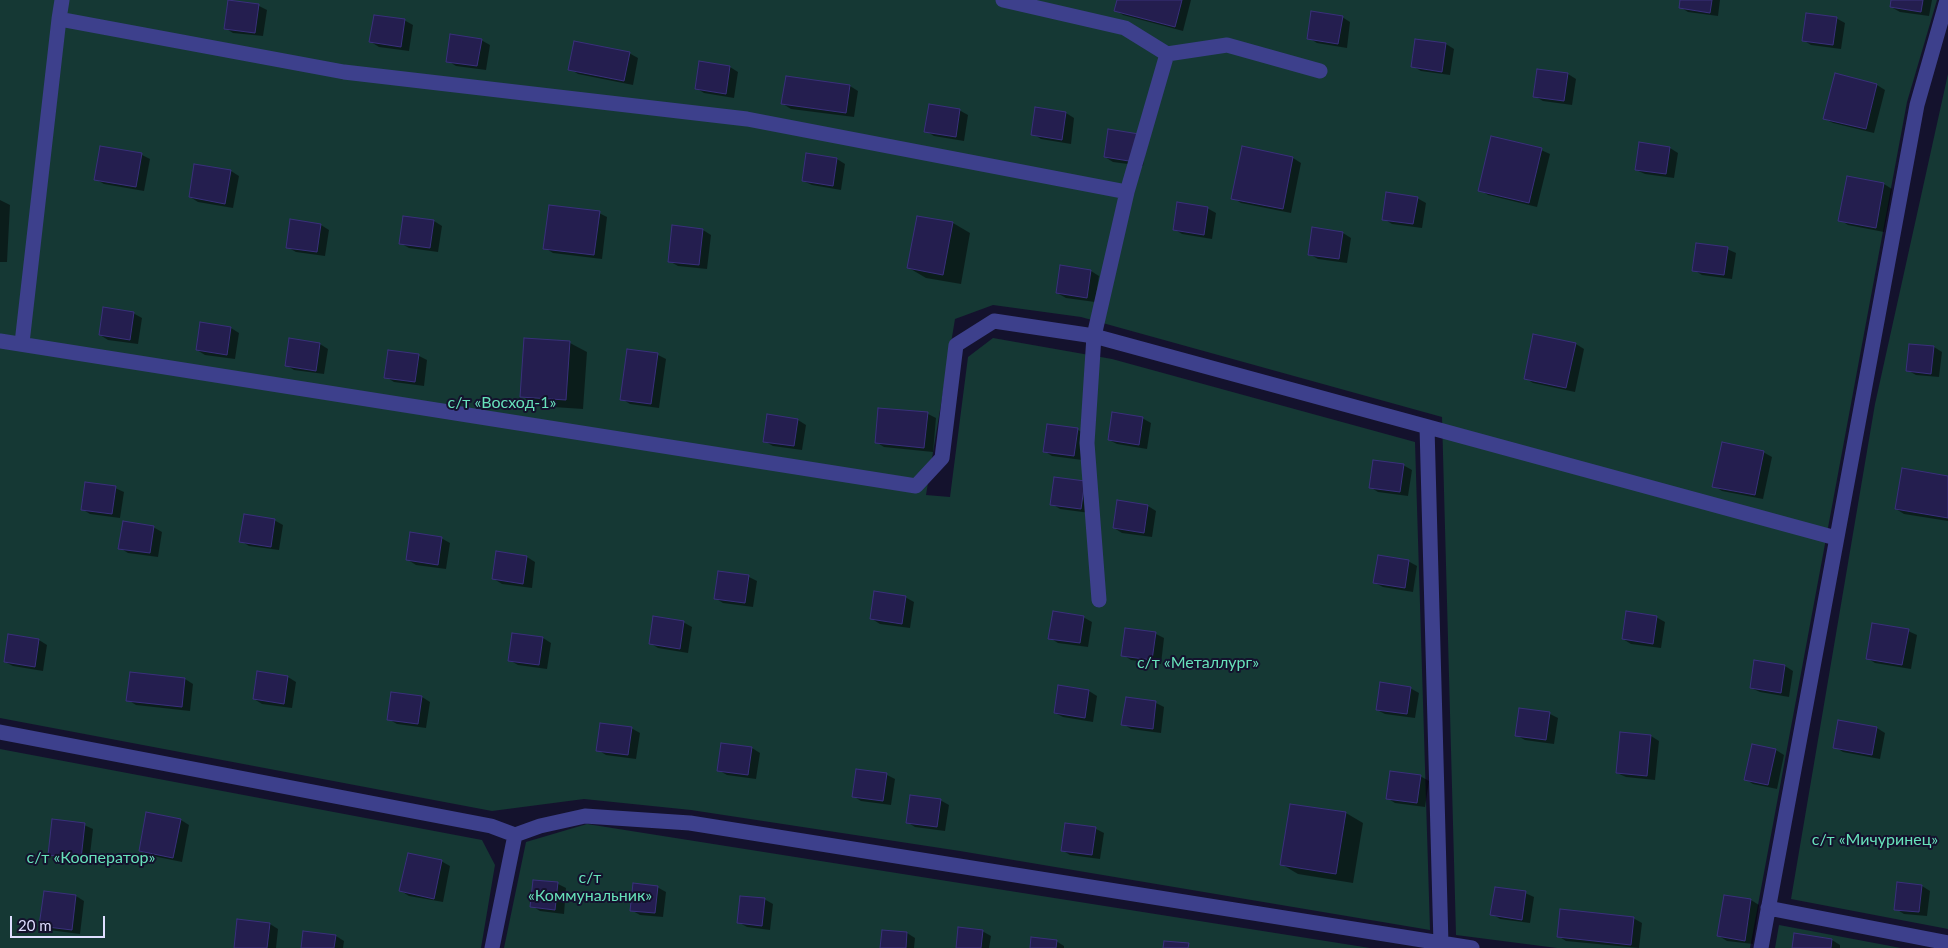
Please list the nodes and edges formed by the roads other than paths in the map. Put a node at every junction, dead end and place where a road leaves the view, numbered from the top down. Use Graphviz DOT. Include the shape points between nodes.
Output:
graph roads {
  1 [pos="62,0"];
  2 [pos="1003,0"];
  3 [pos="1947,0"];
  4 [pos="60,19"];
  5 [pos="1168,54"];
  6 [pos="1320,71"];
  7 [pos="1127,192"];
  8 [pos="1094,336"];
  9 [pos="0,341"];
  10 [pos="22,343"];
  11 [pos="1426,427"];
  12 [pos="1836,538"];
  13 [pos="1099,600"];
  14 [pos="0,732"];
  15 [pos="515,835"];
  16 [pos="1768,908"];
  17 [pos="1948,943"];
  18 [pos="1441,944"];
  19 [pos="492,948"];
  20 [pos="1472,948"];
  21 [pos="1761,948"];
  1 -- 4 [label="street"];
  2 -- 5 [label="street" via="1125,28"];
  3 -- 12 [label="street" via="1917,105"];
  4 -- 7 [label="street" via="344,72 747,119"];
  4 -- 10 [label="street"];
  5 -- 6 [label="street" via="1227,45"];
  5 -- 7 [label="street"];
  7 -- 8 [label="street"];
  8 -- 10 [label="street" via="994,320 956,345 942,458 916,486"];
  8 -- 11 [label="street"];
  8 -- 13 [label="street" via="1087,443"];
  9 -- 10 [label="street"];
  11 -- 12 [label="street"];
  11 -- 18 [label="street"];
  12 -- 16 [label="street"];
  14 -- 15 [label="street" via="491,826"];
  15 -- 18 [label="street" via="585,816 690,823"];
  15 -- 19 [label="street"];
  16 -- 17 [label="street"];
  16 -- 21 [label="street"];
  18 -- 20 [label="street"];
}
